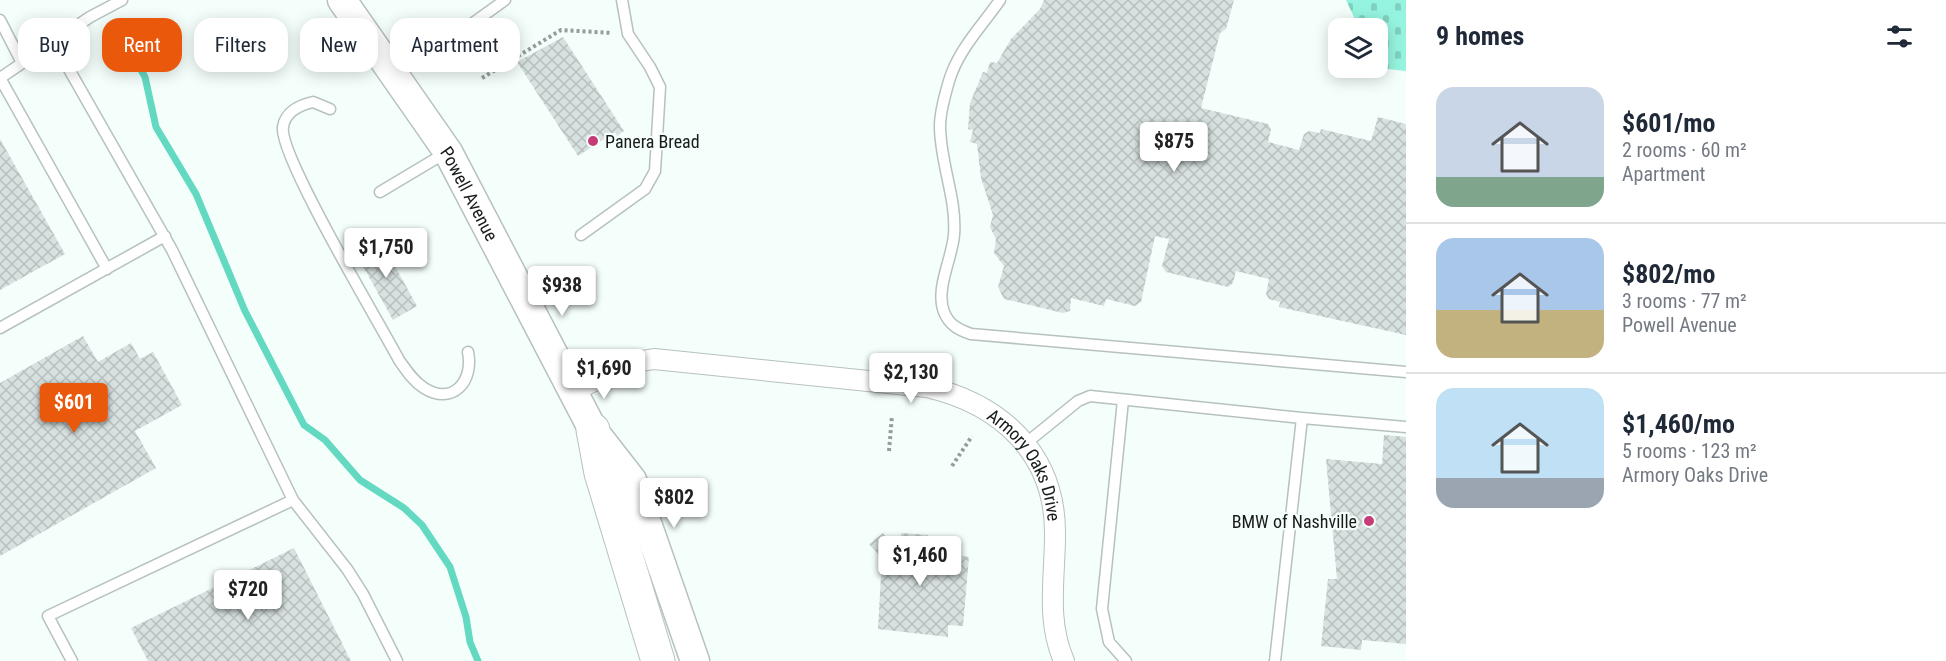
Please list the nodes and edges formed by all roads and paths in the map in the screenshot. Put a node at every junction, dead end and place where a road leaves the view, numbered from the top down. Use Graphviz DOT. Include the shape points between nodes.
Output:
graph roads {
  1 [pos="122,0"];
  2 [pos="342,0"];
  3 [pos="505,0"];
  4 [pos="622,0"];
  5 [pos="1000,0"];
  6 [pos="89,18"];
  7 [pos="480,18"];
  8 [pos="0,20"];
  9 [pos="628,34"];
  10 [pos="18,57"];
  11 [pos="18,65"];
  12 [pos="71,72"];
  13 [pos="0,78"];
  14 [pos="482,78"];
  15 [pos="330,109"];
  16 [pos="448,152"];
  17 [pos="380,192"];
  18 [pos="581,235"];
  19 [pos="165,236"];
  20 [pos="107,269"];
  21 [pos="0,328"];
  22 [pos="468,352"];
  23 [pos="1406,372"];
  24 [pos="574,391"];
  25 [pos="1123,400"];
  26 [pos="892,416"];
  27 [pos="1302,418"];
  28 [pos="1406,428"];
  29 [pos="593,430"];
  30 [pos="972,436"];
  31 [pos="1025,444"];
  32 [pos="889,451"];
  33 [pos="952,466"];
  34 [pos="293,500"];
  35 [pos="72,661"];
  36 [pos="397,661"];
  37 [pos="658,661"];
  38 [pos="695,661"];
  39 [pos="1064,661"];
  40 [pos="1126,661"];
  41 [pos="1275,661"];
  1 -- 6 [label="lane"];
  2 -- 16 [label="main road, Powell Avenue"];
  3 -- 7 [label="lane"];
  4 -- 9 [label="lane"];
  5 -- 23 [label="lane" via="957,60 941,116 954,229 942,299 949,321 971,334"];
  8 -- 10 [label="lane"];
  9 -- 14 [label="path" via="561,30"];
  9 -- 18 [label="lane" via="660,87 655,171 645,189"];
  11 -- 13 [label="lane"];
  12 -- 19 [label="lane"];
  13 -- 20 [label="lane"];
  15 -- 22 [label="lane" via="313,102 297,108 285,119 283,136 306,190 399,360 425,389 447,393 467,379"];
  16 -- 17 [label="lane"];
  16 -- 24 [label="main road, Powell Avenue"];
  19 -- 20 [label="lane"];
  19 -- 34 [label="lane"];
  20 -- 21 [label="lane"];
  24 -- 29 [label="main road, Powell Avenue"];
  24 -- 31 [label="street, Armory Oaks Drive" via="630,363 654,359 900,383 950,392 970,400 1004,422"];
  25 -- 27 [label="lane"];
  25 -- 31 [label="lane" via="1084,397"];
  25 -- 40 [label="lane" via="1102,609 1108,642"];
  26 -- 32 [label="path"];
  27 -- 28 [label="lane"];
  27 -- 41 [label="lane"];
  29 -- 37 [label="highway" via="601,473"];
  29 -- 38 [label="main road, Powell Avenue" via="632,480"];
  30 -- 33 [label="path"];
  31 -- 39 [label="street, Armory Oaks Drive" via="1042,471 1054,510 1053,621"];
  34 -- 35 [label="lane" via="48,616"];
  34 -- 36 [label="lane" via="347,568"];
}
